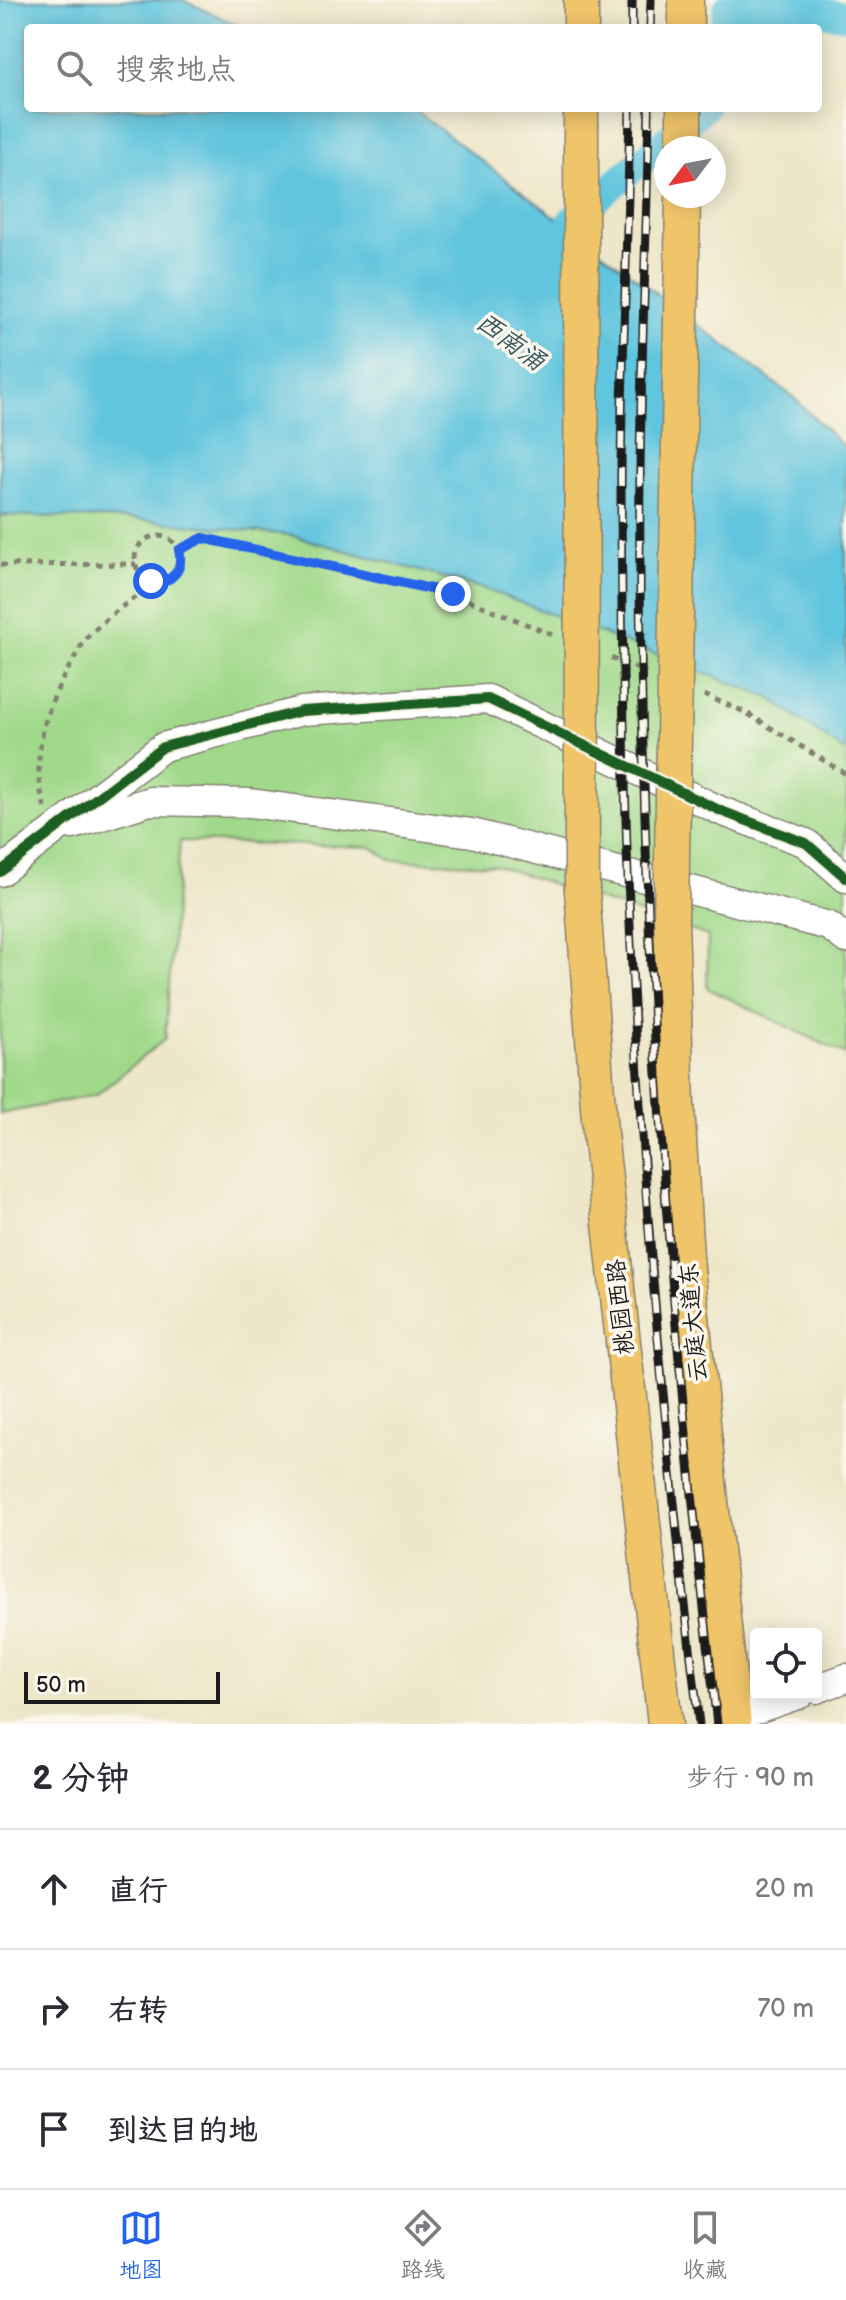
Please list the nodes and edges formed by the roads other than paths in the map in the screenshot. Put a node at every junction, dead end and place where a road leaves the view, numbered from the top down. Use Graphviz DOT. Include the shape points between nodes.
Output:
graph roads {
  1 [pos="581,0"];
  2 [pos="686,0"];
  3 [pos="581,24"];
  4 [pos="686,24"];
  5 [pos="581,112"];
  6 [pos="684,112"];
  7 [pos="684,136"];
  8 [pos="683,208"];
  9 [pos="52,832"];
  10 [pos="0,872"];
  11 [pos="846,878"];
  12 [pos="846,939"];
  13 [pos="846,1678"];
  14 [pos="822,1687"];
  15 [pos="785,1700"];
  16 [pos="734,1721"];
  17 [pos="665,1724"];
  1 -- 3 [label="main road"];
  2 -- 4 [label="main road"];
  5 -- 17 [label="main road, 桃园西路, bridge" via="582,890 600,1133"];
  6 -- 7 [label="main road"];
  8 -- 16 [label="main road, 云庭大道东, bridge" via="671,919 677,1105 686,1258"];
  9 -- 10 [label="street"];
  9 -- 11 [label="street" via="163,747 302,711 488,699 721,811 806,843"];
  9 -- 12 [label="street" via="150,801 250,803 472,833 829,926"];
  13 -- 14 [label="street"];
  15 -- 16 [label="street"];
}
